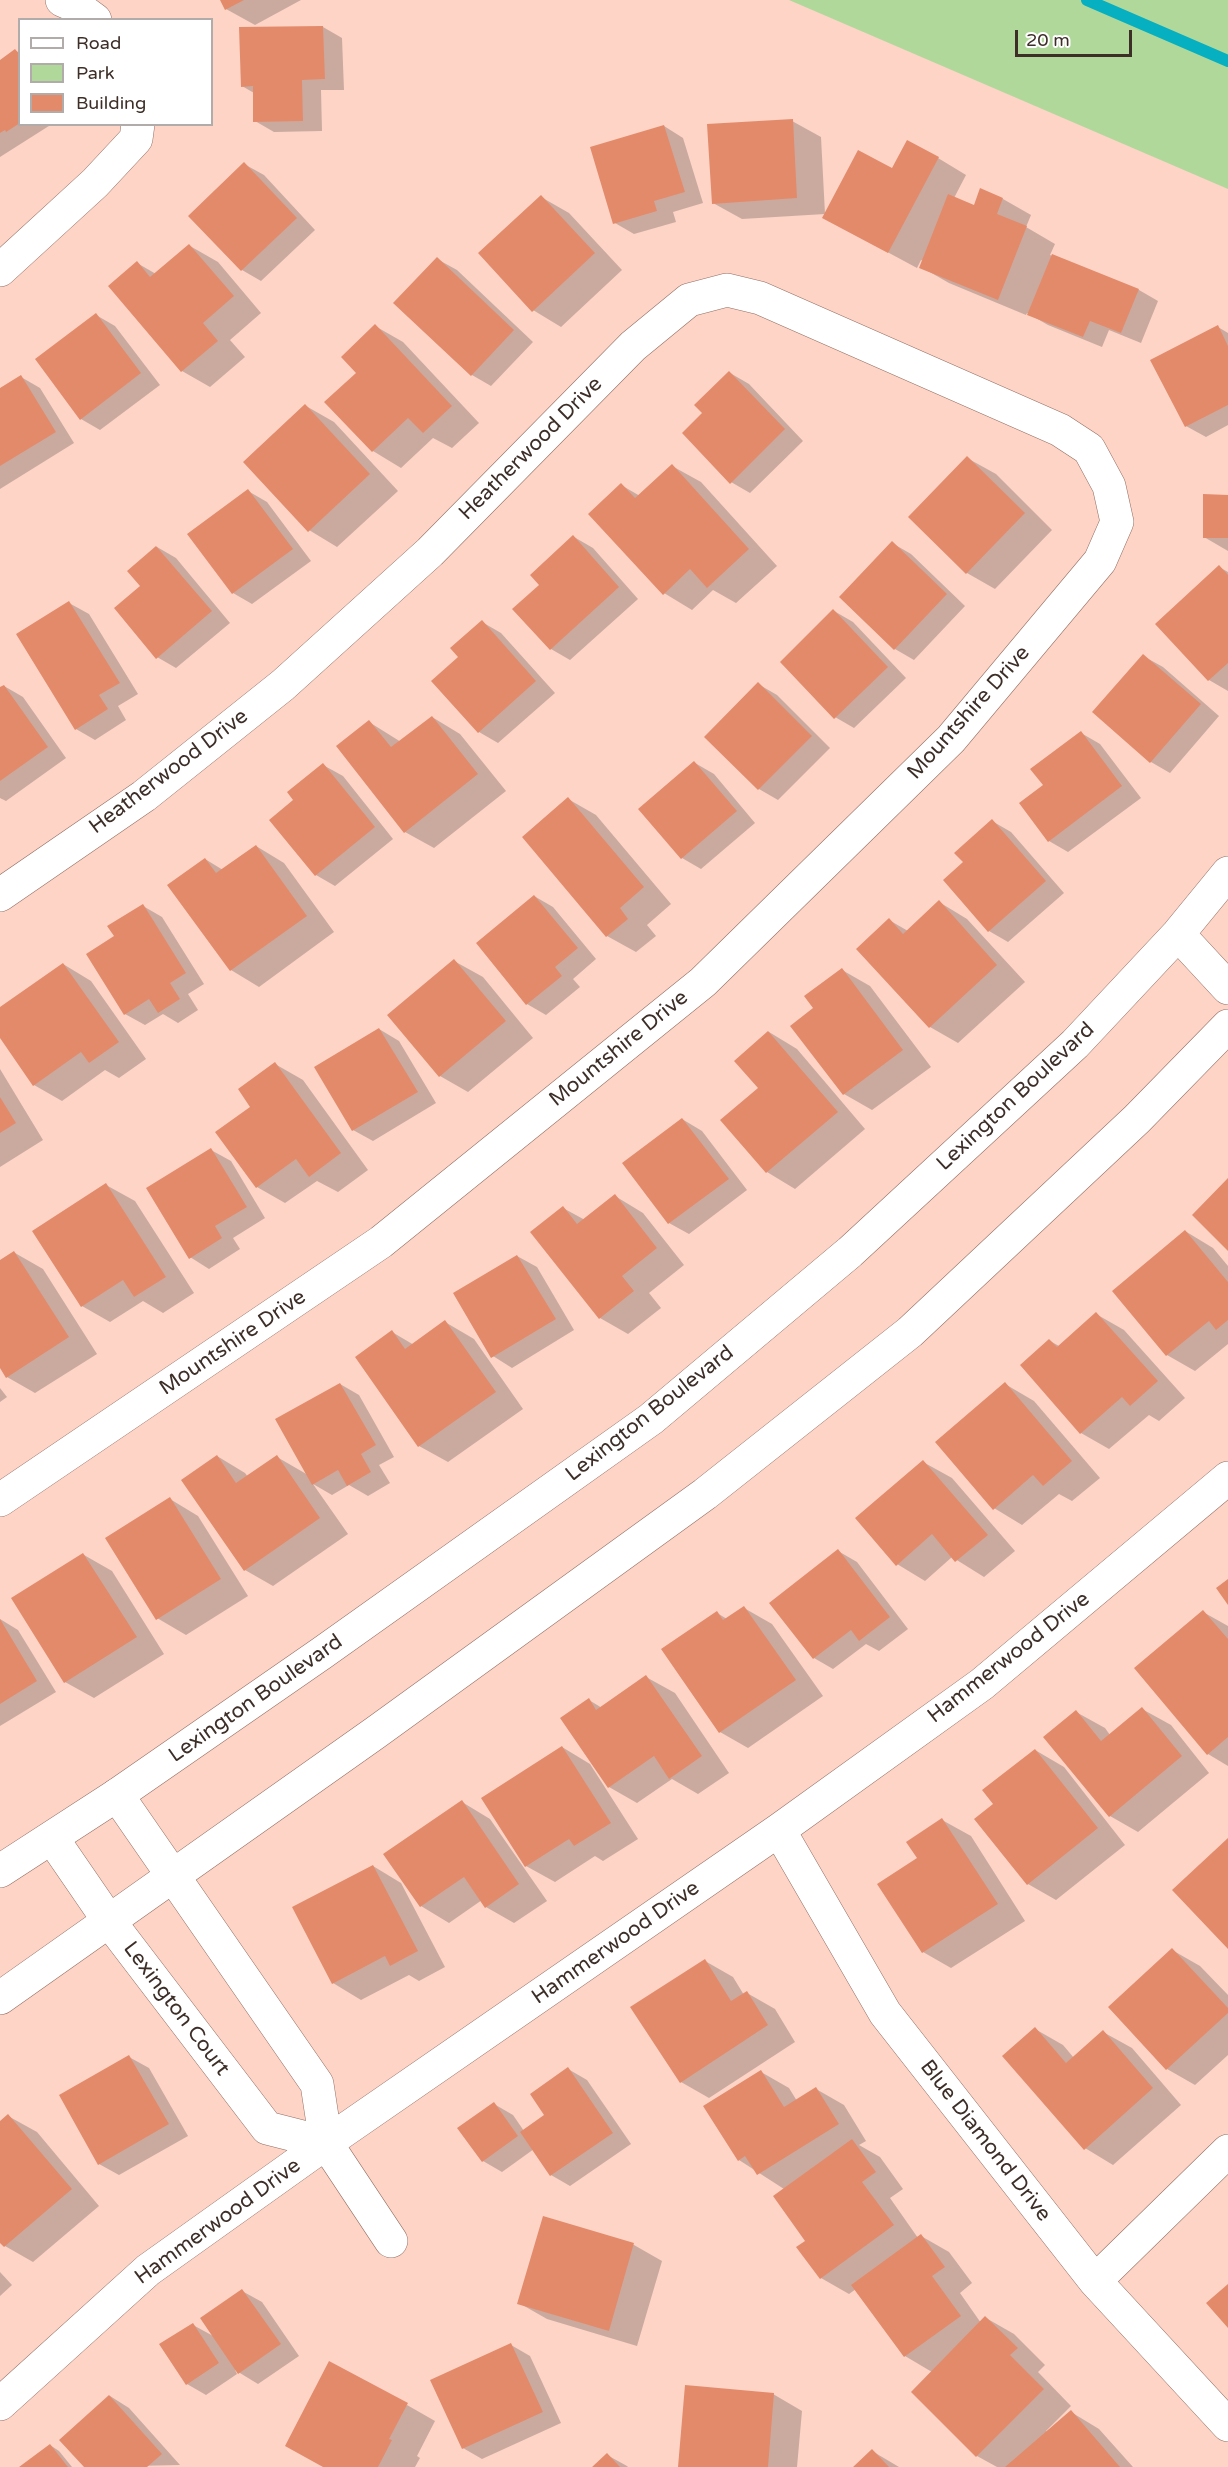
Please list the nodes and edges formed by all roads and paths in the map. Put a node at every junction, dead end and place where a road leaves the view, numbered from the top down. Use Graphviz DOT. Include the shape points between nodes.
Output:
graph roads {
  1 [pos="62,0"];
  2 [pos="92,18"];
  3 [pos="138,126"];
  4 [pos="0,270"];
  5 [pos="1109,486"];
  6 [pos="1228,873"];
  7 [pos="0,895"];
  8 [pos="1178,934"];
  9 [pos="1228,988"];
  10 [pos="1228,1026"];
  11 [pos="1228,1478"];
  12 [pos="0,1500"];
  13 [pos="117,1795"];
  14 [pos="779,1830"];
  15 [pos="51,1838"];
  16 [pos="0,1871"];
  17 [pos="173,1877"];
  18 [pos="110,1921"];
  19 [pos="0,1998"];
  20 [pos="326,2143"];
  21 [pos="1228,2151"];
  22 [pos="390,2241"];
  23 [pos="1095,2282"];
  24 [pos="0,2404"];
  25 [pos="1228,2425"];
  1 -- 2 [label="street"];
  3 -- 4 [label="street" via="136,139 95,183"];
  5 -- 7 [label="street, Heatherwood Drive" via="1089,449 1060,430 760,298 727,290 689,300 633,346 430,552 283,685 144,796"];
  5 -- 12 [label="street, Mountshire Drive" via="1117,522 1093,570 951,739 703,982 381,1242"];
  6 -- 8 [label="street, Lexington Boulevard"];
  8 -- 9 [label="street"];
  8 -- 13 [label="street, Lexington Boulevard" via="1075,1044 850,1252 651,1419"];
  10 -- 17 [label="street" via="1137,1119 910,1332 705,1494"];
  11 -- 14 [label="street, Hammerwood Drive" via="982,1684"];
  13 -- 15 [label="street, Lexington Boulevard"];
  13 -- 17 [label="street"];
  14 -- 20 [label="street, Hammerwood Drive"];
  14 -- 23 [label="street, Blue Diamond Drive" via="885,2013"];
  15 -- 16 [label="street, Lexington Boulevard"];
  15 -- 18 [label="street, Lexington Court"];
  17 -- 18 [label="street"];
  17 -- 20 [label="street" via="317,2084"];
  18 -- 19 [label="street"];
  18 -- 20 [label="street, Lexington Court" via="267,2128"];
  20 -- 22 [label="street"];
  20 -- 24 [label="street, Hammerwood Drive" via="148,2270"];
  21 -- 23 [label="street"];
  23 -- 25 [label="street, Blue Diamond Drive"];
}
